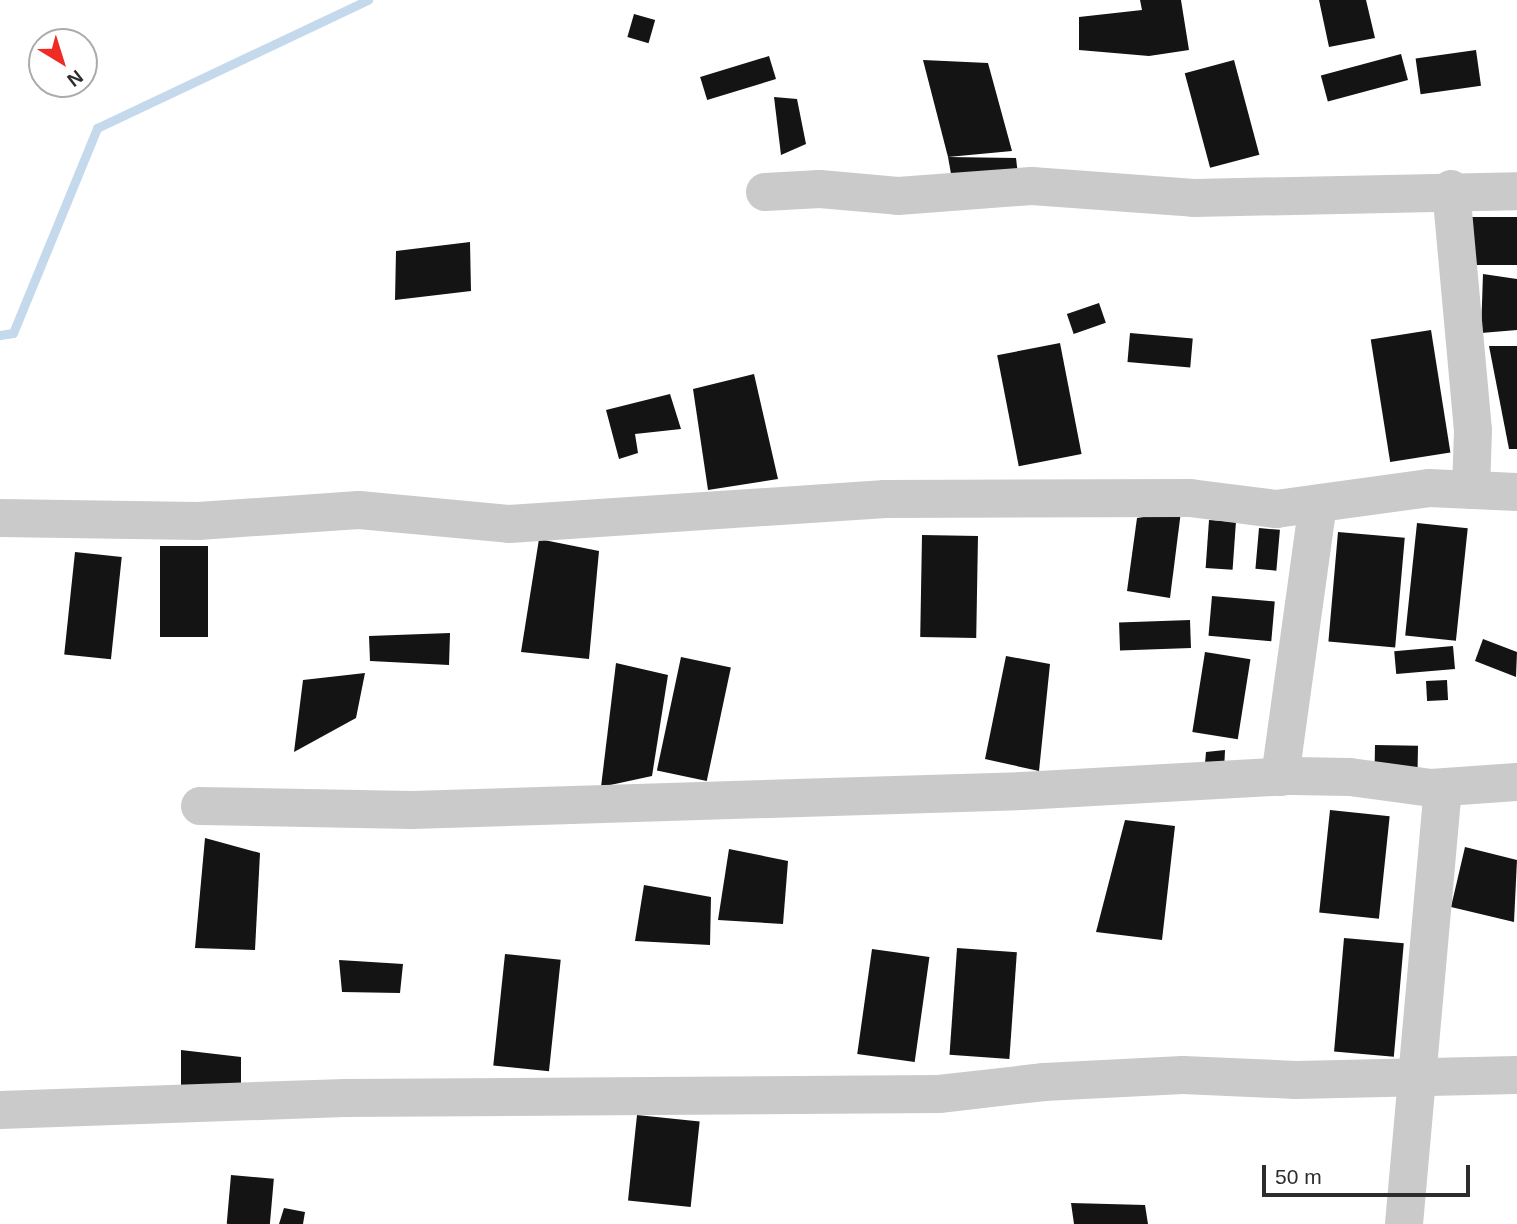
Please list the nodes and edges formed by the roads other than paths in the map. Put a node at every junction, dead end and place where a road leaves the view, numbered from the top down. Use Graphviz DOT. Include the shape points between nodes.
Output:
graph roads {
  1 [pos="1451,190"];
  2 [pos="1517,191"];
  3 [pos="765,192"];
  4 [pos="1471,490"];
  5 [pos="1517,492"];
  6 [pos="1318,504"];
  7 [pos="0,518"];
  8 [pos="1280,777"];
  9 [pos="1517,782"];
  10 [pos="1443,789"];
  11 [pos="200,806"];
  12 [pos="1419,1074"];
  13 [pos="1517,1075"];
  14 [pos="0,1110"];
  15 [pos="1404,1224"];
  1 -- 2 [label="street"];
  1 -- 3 [label="street" via="1194,198 1032,186 898,196 820,189"];
  1 -- 4 [label="street" via="1474,430"];
  4 -- 5 [label="street"];
  4 -- 6 [label="street" via="1429,488"];
  6 -- 7 [label="street" via="1276,509 1190,498 885,499 509,524 359,510 198,521"];
  6 -- 8 [label="street"];
  8 -- 10 [label="street" via="1350,777"];
  8 -- 11 [label="street" via="1022,791 412,810"];
  9 -- 10 [label="street"];
  10 -- 12 [label="street"];
  12 -- 13 [label="street"];
  12 -- 14 [label="street" via="1296,1080 1183,1075 1044,1082 939,1094 345,1098"];
  12 -- 15 [label="street"];
}
